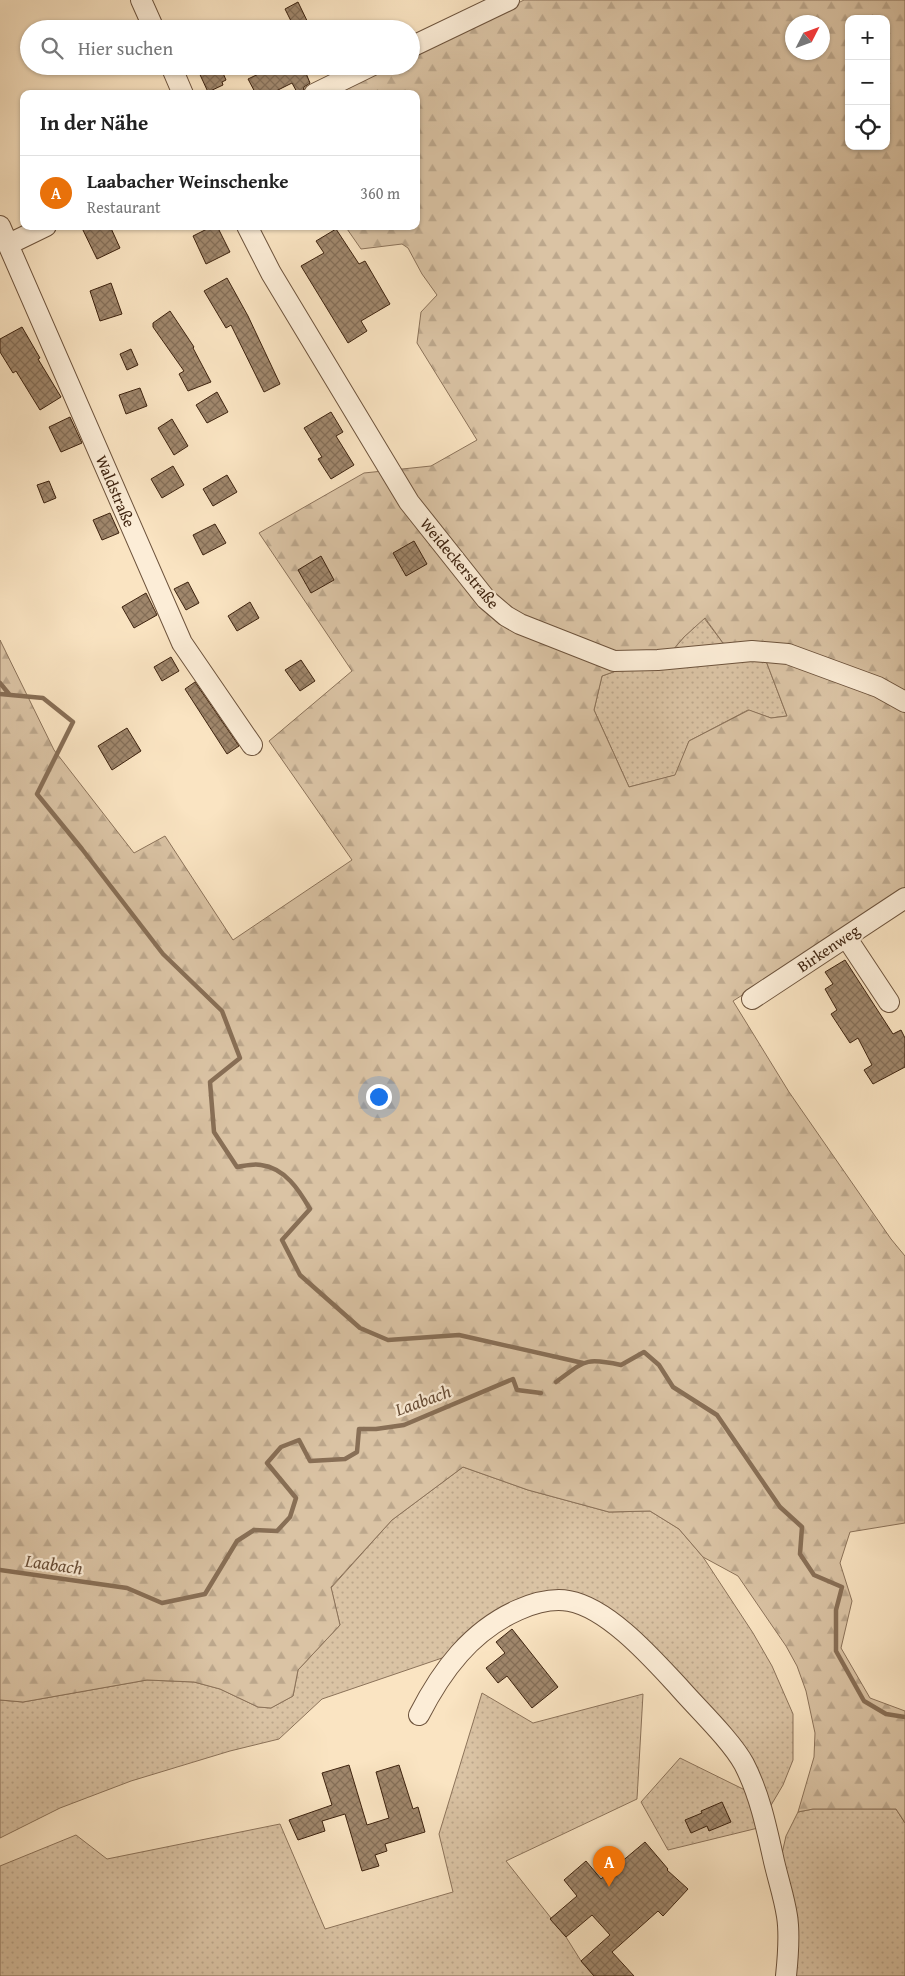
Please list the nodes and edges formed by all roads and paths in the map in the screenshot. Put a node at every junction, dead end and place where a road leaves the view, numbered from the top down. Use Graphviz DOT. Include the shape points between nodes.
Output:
graph roads {
  1 [pos="141,0"];
  2 [pos="509,0"];
  3 [pos="150,20"];
  4 [pos="420,43"];
  5 [pos="175,75"];
  6 [pos="353,75"];
  7 [pos="181,90"];
  8 [pos="322,90"];
  9 [pos="0,226"];
  10 [pos="38,230"];
  11 [pos="249,230"];
  12 [pos="9,244"];
  13 [pos="905,702"];
  14 [pos="252,745"];
  15 [pos="905,898"];
  16 [pos="846,937"];
  17 [pos="752,999"];
  18 [pos="889,1002"];
  19 [pos="419,1714"];
  20 [pos="786,1976"];
  1 -- 3 [label="street"];
  2 -- 4 [label="street"];
  5 -- 7 [label="street"];
  6 -- 8 [label="street"];
  9 -- 12 [label="street, Waldstraße"];
  10 -- 12 [label="street"];
  11 -- 13 [label="street, Weideckerstraße" via="271,273 409,502 486,599 506,616 614,661 752,651 788,654 878,687"];
  12 -- 14 [label="street, Waldstraße" via="182,643"];
  15 -- 16 [label="street, Birkenweg"];
  16 -- 17 [label="street, Birkenweg"];
  16 -- 18 [label="street"];
  19 -- 20 [label="street" via="430,1693 469,1642 508,1615 529,1605 569,1601 613,1623 647,1652 742,1762 763,1812 787,1916"];
}
